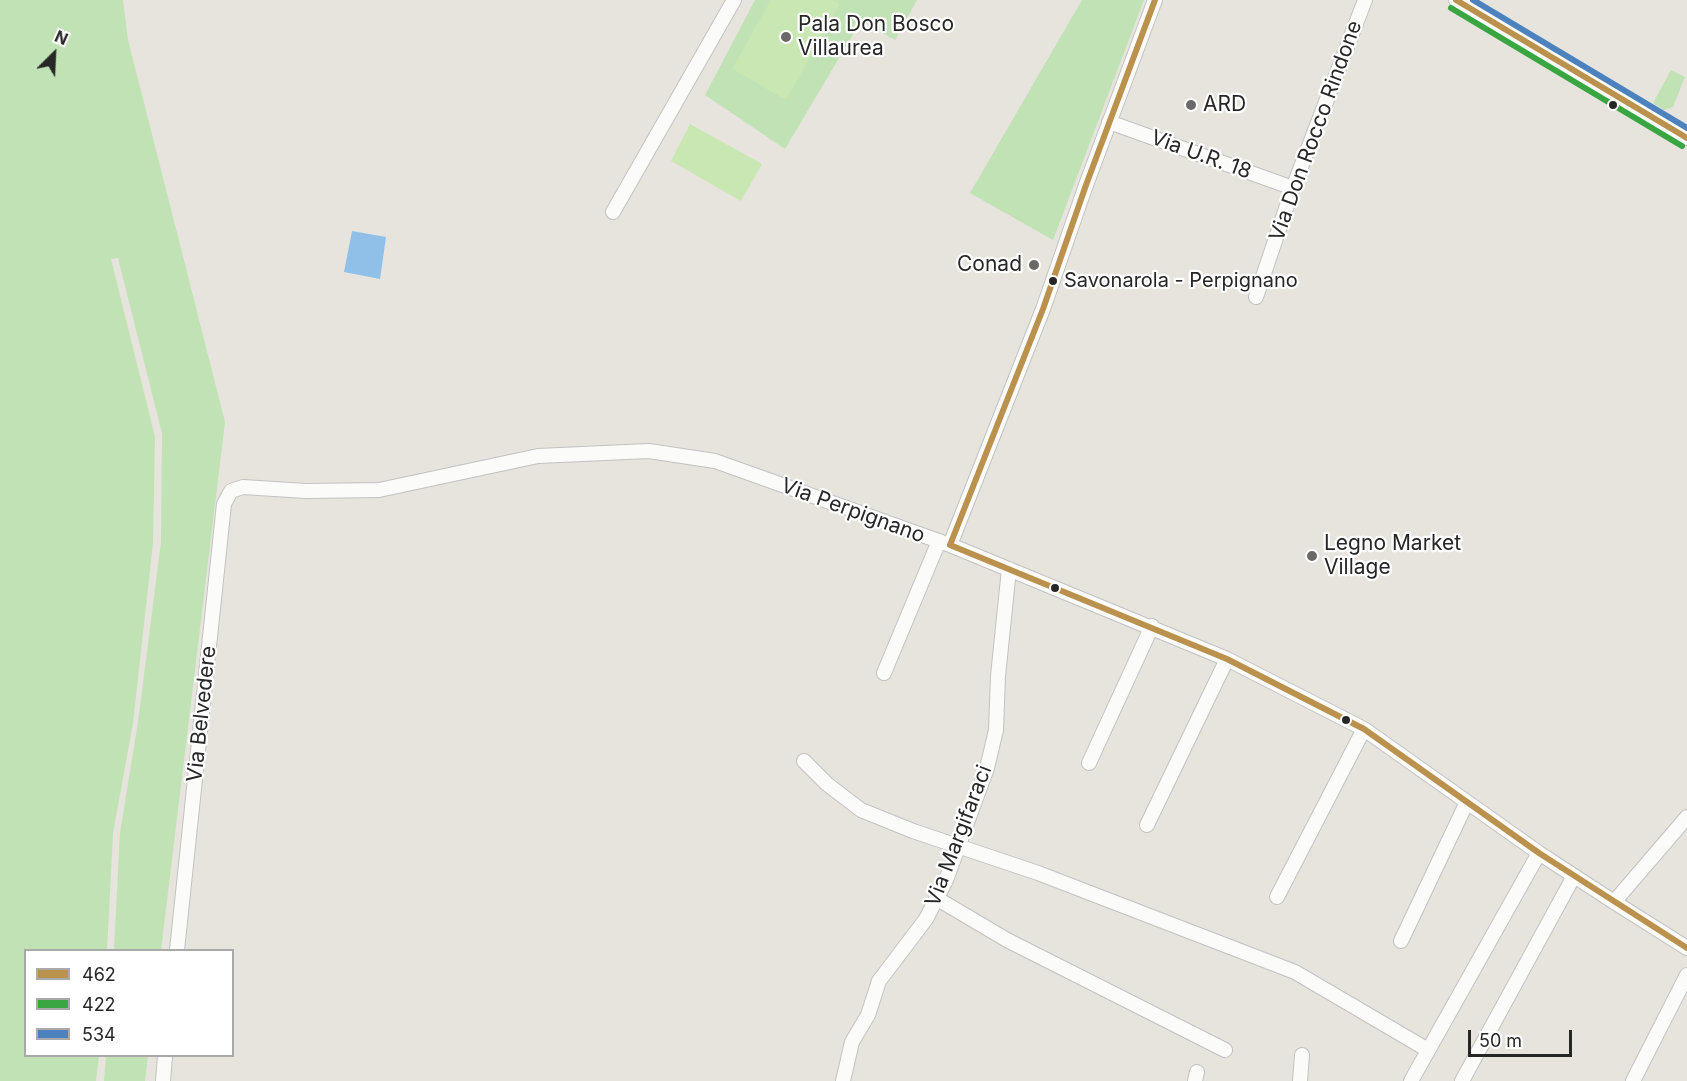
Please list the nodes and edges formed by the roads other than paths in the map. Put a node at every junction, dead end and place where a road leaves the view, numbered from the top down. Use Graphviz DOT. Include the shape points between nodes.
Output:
graph roads {
  1 [pos="734,0"];
  2 [pos="1155,0"];
  3 [pos="1365,0"];
  4 [pos="1456,0"];
  5 [pos="1109,122"];
  6 [pos="1687,138"];
  7 [pos="1293,188"];
  8 [pos="612,212"];
  9 [pos="1256,297"];
  10 [pos="243,487"];
  11 [pos="944,543"];
  12 [pos="1009,569"];
  13 [pos="1152,626"];
  14 [pos="1227,659"];
  15 [pos="884,674"];
  16 [pos="1364,729"];
  17 [pos="804,761"];
  18 [pos="1089,763"];
  19 [pos="1467,802"];
  20 [pos="1687,817"];
  21 [pos="1147,825"];
  22 [pos="958,846"];
  23 [pos="1539,853"];
  24 [pos="1574,876"];
  25 [pos="1277,897"];
  26 [pos="936,898"];
  27 [pos="1614,903"];
  28 [pos="1401,941"];
  29 [pos="1687,948"];
  30 [pos="177,949"];
  31 [pos="1687,975"];
  32 [pos="1225,1050"];
  33 [pos="1428,1050"];
  34 [pos="1302,1055"];
  35 [pos="165,1057"];
  36 [pos="163,1081"];
  37 [pos="843,1081"];
  38 [pos="1300,1081"];
  39 [pos="1411,1081"];
  40 [pos="1462,1081"];
  41 [pos="1633,1081"];
  1 -- 8 [label="street"];
  2 -- 5 [label="street"];
  3 -- 7 [label="street, Via Don Rocco Rindone"];
  4 -- 6 [label="street"];
  5 -- 7 [label="street, Via U.R. 18"];
  5 -- 11 [label="street" via="1043,309"];
  7 -- 9 [label="street, Via Don Rocco Rindone"];
  10 -- 11 [label="street, Via Perpignano" via="379,490 538,456 650,451 715,461"];
  10 -- 30 [label="street, Via Belvedere" via="231,491 224,504"];
  11 -- 12 [label="street, Via Perpignano"];
  11 -- 15 [label="street"];
  12 -- 13 [label="street, Via Perpignano"];
  12 -- 22 [label="street, Via Margifaraci" via="996,730 987,768"];
  13 -- 14 [label="street, Via Perpignano"];
  13 -- 18 [label="street"];
  14 -- 16 [label="street, Via Perpignano"];
  14 -- 21 [label="street"];
  16 -- 19 [label="street, Via Perpignano"];
  16 -- 25 [label="street"];
  17 -- 22 [label="street" via="861,810"];
  19 -- 23 [label="street, Via Perpignano"];
  19 -- 28 [label="street"];
  20 -- 27 [label="street"];
  22 -- 26 [label="street, Via Margifaraci"];
  22 -- 33 [label="street" via="1295,972"];
  23 -- 24 [label="street, Via Perpignano"];
  23 -- 33 [label="street"];
  24 -- 27 [label="street, Via Perpignano"];
  24 -- 40 [label="street"];
  26 -- 32 [label="street" via="1007,940"];
  26 -- 37 [label="street, Via Margifaraci" via="926,919 879,981 868,1015 852,1042"];
  27 -- 29 [label="street, Via Perpignano"];
  31 -- 41 [label="street"];
  33 -- 39 [label="street"];
  34 -- 38 [label="street"];
  35 -- 36 [label="street"];
}
